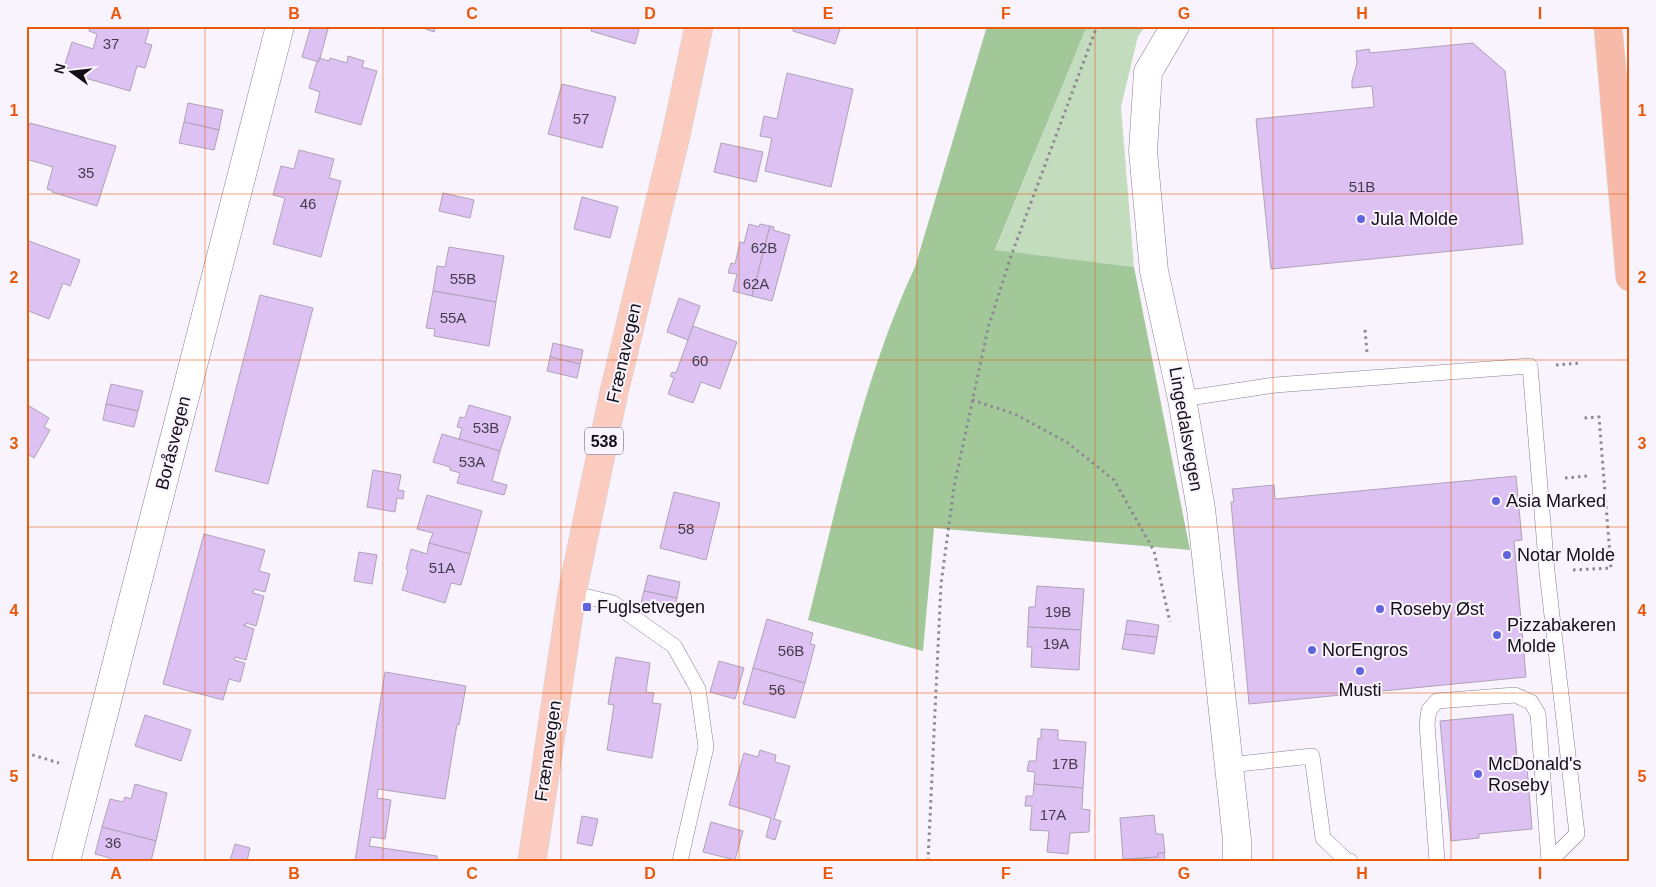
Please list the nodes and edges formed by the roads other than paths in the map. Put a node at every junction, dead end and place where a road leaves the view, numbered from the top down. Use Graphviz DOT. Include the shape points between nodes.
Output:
graph roads {
  1 [pos="280,26"];
  2 [pos="699,26"];
  3 [pos="1175,26"];
  4 [pos="1608,26"];
  5 [pos="1630,277"];
  6 [pos="1182,399"];
  7 [pos="572,593"];
  8 [pos="1229,765"];
  9 [pos="1240,854"];
  10 [pos="66,861"];
  11 [pos="532,861"];
  12 [pos="680,861"];
  13 [pos="1350,861"];
  14 [pos="1437,861"];
  15 [pos="1549,861"];
  1 -- 10 [label="street, Boråsvegen"];
  2 -- 7 [label="main road, Frænavegen / 538" via="614,392"];
  3 -- 6 [label="street, Lingedalsvegen" via="1148,72 1143,151 1154,271"];
  4 -- 5 [label="highway"];
  6 -- 8 [label="street, Lingedalsvegen" via="1201,509"];
  6 -- 15 [label="lane" via="1275,385 1530,366 1547,572 1577,834"];
  7 -- 11 [label="main road, Frænavegen / 538"];
  7 -- 12 [label="lane" via="614,603 674,646 698,690 706,747"];
  8 -- 9 [label="street, Lingedalsvegen"];
  8 -- 13 [label="lane" via="1312,756 1323,838"];
  14 -- 15 [label="lane" via="1427,724 1429,710 1437,701 1515,695 1531,702 1538,714"];
}
